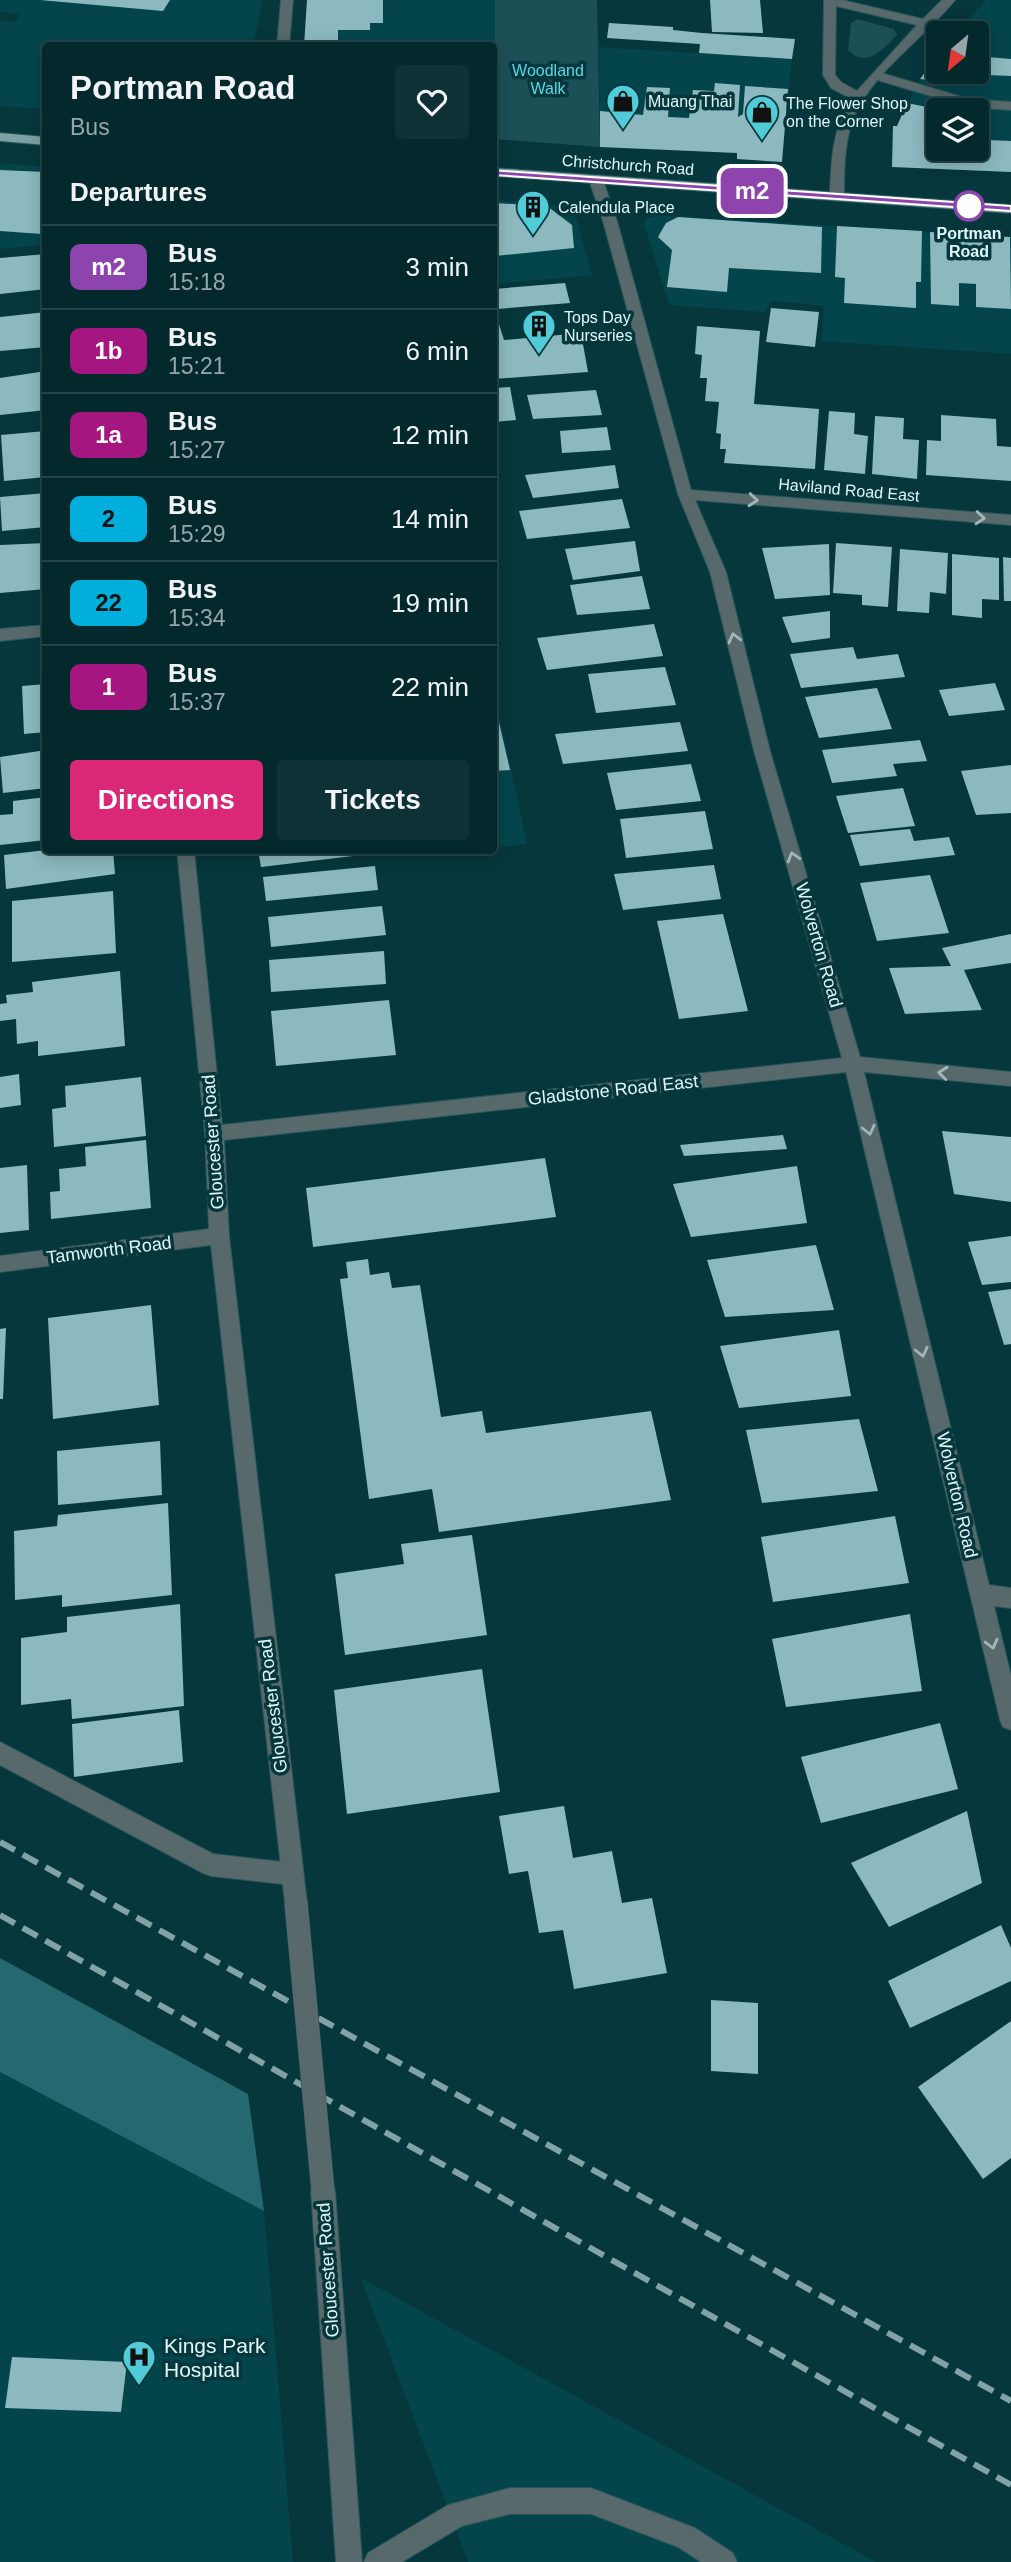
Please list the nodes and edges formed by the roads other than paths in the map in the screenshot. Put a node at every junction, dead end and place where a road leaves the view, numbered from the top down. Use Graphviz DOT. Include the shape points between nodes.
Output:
graph roads {
  1 [pos="287,0"];
  2 [pos="831,0"];
  3 [pos="949,0"];
  4 [pos="925,23"];
  5 [pos="283,42"];
  6 [pos="878,76"];
  7 [pos="860,98"];
  8 [pos="1011,106"];
  9 [pos="0,137"];
  10 [pos="42,141"];
  11 [pos="497,172"];
  12 [pos="596,180"];
  13 [pos="837,197"];
  14 [pos="1011,208"];
  15 [pos="685,494"];
  16 [pos="1011,520"];
  17 [pos="42,630"];
  18 [pos="0,635"];
  19 [pos="185,854"];
  20 [pos="853,1064"];
  21 [pos="1011,1079"];
  22 [pos="214,1133"];
  23 [pos="219,1236"];
  24 [pos="0,1264"];
  25 [pos="980,1594"];
  26 [pos="1011,1598"];
  27 [pos="1011,1720"];
  28 [pos="0,1753"];
  29 [pos="292,1874"];
  30 [pos="349,2562"];
  31 [pos="377,2562"];
  32 [pos="724,2562"];
  1 -- 5 [label="street"];
  2 -- 4 [label="street"];
  2 -- 7 [label="street" via="829,75 836,85"];
  3 -- 4 [label="street"];
  4 -- 6 [label="street"];
  6 -- 7 [label="street"];
  6 -- 8 [label="street" via="968,103"];
  7 -- 13 [label="street" via="846,121"];
  9 -- 10 [label="main road"];
  11 -- 12 [label="main road, Christchurch Road"];
  12 -- 13 [label="main road, Christchurch Road"];
  12 -- 15 [label="street, Wolverton Road"];
  13 -- 14 [label="main road, Christchurch Road"];
  15 -- 16 [label="street, Haviland Road East, one-way"];
  20 -- 15 [label="street, Wolverton Road, one-way" via="762,751 718,572"];
  17 -- 18 [label="street"];
  19 -- 22 [label="street, Gloucester Road"];
  21 -- 20 [label="street, Gladstone Road East, one-way"];
  20 -- 22 [label="street, Gladstone Road East"];
  20 -- 25 [label="street, Wolverton Road, one-way"];
  22 -- 23 [label="street, Gloucester Road"];
  23 -- 24 [label="street, Tamworth Road"];
  23 -- 29 [label="street, Gloucester Road"];
  25 -- 26 [label="street"];
  25 -- 27 [label="street, Wolverton Road, one-way"];
  28 -- 29 [label="street" via="211,1865"];
  29 -- 30 [label="street, Gloucester Road, bridge" via="323,2191"];
  31 -- 32 [label="street" via="457,2514 510,2501 592,2501 686,2537"];
}
